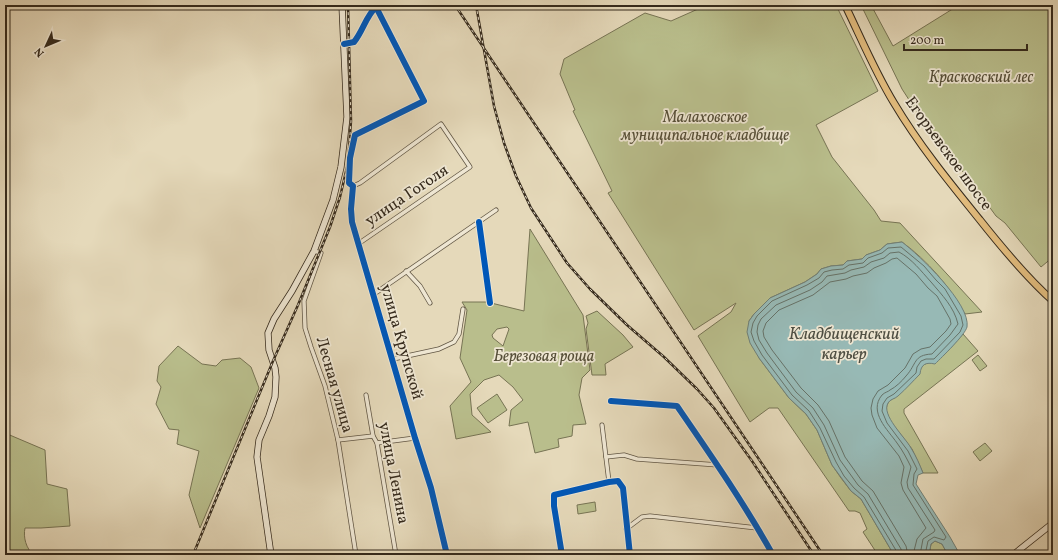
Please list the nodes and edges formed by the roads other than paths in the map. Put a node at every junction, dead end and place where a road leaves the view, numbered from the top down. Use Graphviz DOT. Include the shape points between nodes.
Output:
graph roads {
  1 [pos="342,5"];
  2 [pos="846,5"];
  3 [pos="344,44"];
  4 [pos="353,186"];
  5 [pos="496,210"];
  6 [pos="479,222"];
  7 [pos="358,244"];
  8 [pos="314,251"];
  9 [pos="406,271"];
  10 [pos="373,293"];
  11 [pos="1053,301"];
  12 [pos="430,303"];
  13 [pos="490,303"];
  14 [pos="463,309"];
  15 [pos="393,360"];
  16 [pos="366,395"];
  17 [pos="611,401"];
  18 [pos="602,425"];
  19 [pos="373,436"];
  20 [pos="415,438"];
  21 [pos="338,440"];
  22 [pos="377,443"];
  23 [pos="606,457"];
  24 [pos="718,465"];
  25 [pos="609,482"];
  26 [pos="1053,523"];
  27 [pos="758,528"];
  28 [pos="626,529"];
  29 [pos="271,555"];
  30 [pos="356,555"];
  31 [pos="396,555"];
  32 [pos="447,555"];
  33 [pos="562,555"];
  34 [pos="630,555"];
  35 [pos="773,555"];
  36 [pos="1013,555"];
  1 -- 3 [label="main road"];
  2 -- 11 [label="main road, Егорьевское шоссе" via="887,90 916,138 1012,260"];
  3 -- 4 [label="street, улица Крупской" via="354,42 371,11 376,7 424,101 355,135 350,158 349,183"];
  3 -- 8 [label="main road" via="347,117 341,167 333,200"];
  4 -- 7 [label="street, улица Крупской" via="352,222"];
  4 -- 7 [label="street, улица Гоголя" via="442,124 470,167"];
  5 -- 6 [label="street"];
  6 -- 9 [label="street"];
  6 -- 13 [label="street"];
  7 -- 10 [label="street, улица Крупской"];
  8 -- 21 [label="street, Лесная улица" via="321,253 304,301 304,322 310,347 325,386"];
  8 -- 29 [label="main road" via="268,333 269,350 276,377 275,397 259,440 257,457"];
  9 -- 10 [label="street"];
  9 -- 12 [label="street" via="420,286"];
  10 -- 15 [label="street, улица Крупской"];
  14 -- 15 [label="street" via="460,334 454,342"];
  15 -- 20 [label="street, улица Крупской"];
  16 -- 19 [label="street, улица Ленина"];
  17 -- 24 [label="street" via="677,406"];
  18 -- 23 [label="street"];
  19 -- 21 [label="street"];
  19 -- 22 [label="street, улица Ленина"];
  20 -- 22 [label="street"];
  20 -- 32 [label="street, улица Крупской" via="431,488"];
  21 -- 30 [label="street, Лесная улица"];
  22 -- 31 [label="street, улица Ленина"];
  23 -- 24 [label="street" via="624,455 637,459"];
  23 -- 25 [label="street"];
  24 -- 27 [label="street"];
  25 -- 28 [label="street" via="618,481 623,488"];
  25 -- 33 [label="street" via="554,495"];
  26 -- 36 [label="main road"];
  27 -- 28 [label="street" via="650,516 642,517"];
  27 -- 35 [label="street"];
  28 -- 34 [label="street"];
}
